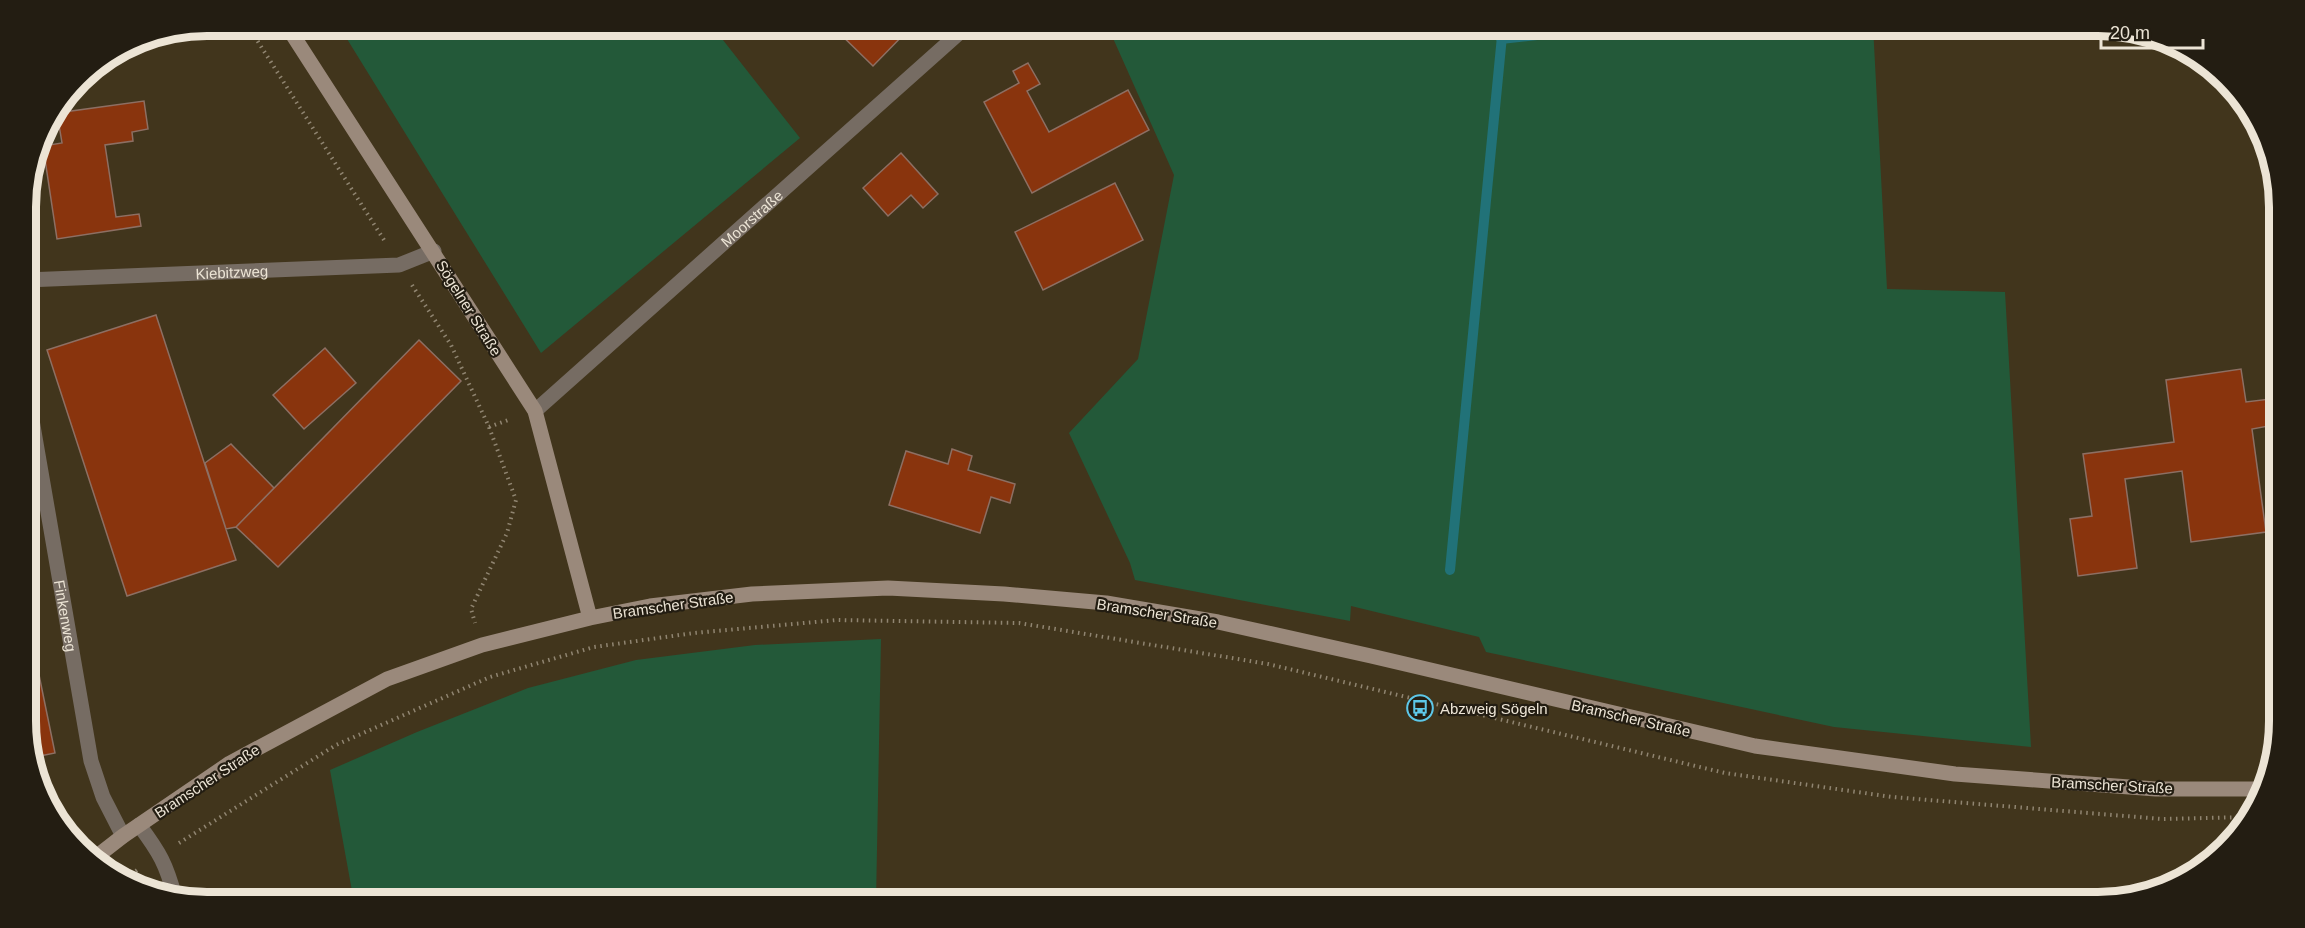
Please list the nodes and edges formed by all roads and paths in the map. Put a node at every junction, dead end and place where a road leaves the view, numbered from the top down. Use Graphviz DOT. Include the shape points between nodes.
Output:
graph roads {
  1 [pos="254,36"];
  2 [pos="294,36"];
  3 [pos="956,36"];
  4 [pos="434,251"];
  5 [pos="399,265"];
  6 [pos="36,280"];
  7 [pos="535,411"];
  8 [pos="36,443"];
  9 [pos="590,618"];
  10 [pos="482,645"];
  11 [pos="490,677"];
  12 [pos="2254,789"];
  13 [pos="2239,817"];
  14 [pos="139,825"];
  15 [pos="123,836"];
  16 [pos="100,854"];
  17 [pos="161,854"];
  18 [pos="132,874"];
  19 [pos="173,889"];
  1 -- 5 [label="path"];
  2 -- 4 [label="street, Sögelner Straße"];
  3 -- 7 [label="street, Moorstraße"];
  4 -- 5 [label="street, Kiebitzweg"];
  4 -- 7 [label="street, Sögelner Straße"];
  5 -- 6 [label="street, Kiebitzweg"];
  5 -- 10 [label="path" via="451,345 489,427 516,500 507,533 471,609"];
  7 -- 9 [label="street, Sögelner Straße"];
  8 -- 15 [label="street, Finkenweg" via="91,761 103,797"];
  9 -- 10 [label="street, Bramscher Straße"];
  9 -- 12 [label="street, Bramscher Straße" via="650,606 752,594 888,588 1106,603 1314,643 1755,746 1955,774 2156,789"];
  10 -- 11 [label="path"];
  10 -- 14 [label="street, Bramscher Straße" via="387,679 230,763"];
  11 -- 13 [label="path" via="594,647 694,633 837,620 1019,623 1268,664 1725,773 1892,797 2162,819"];
  11 -- 17 [label="path" via="336,745"];
  14 -- 15 [label="street, Bramscher Straße"];
  14 -- 17 [label="street"];
  15 -- 16 [label="street, Bramscher Straße"];
  17 -- 18 [label="path"];
  17 -- 19 [label="street"];
}
